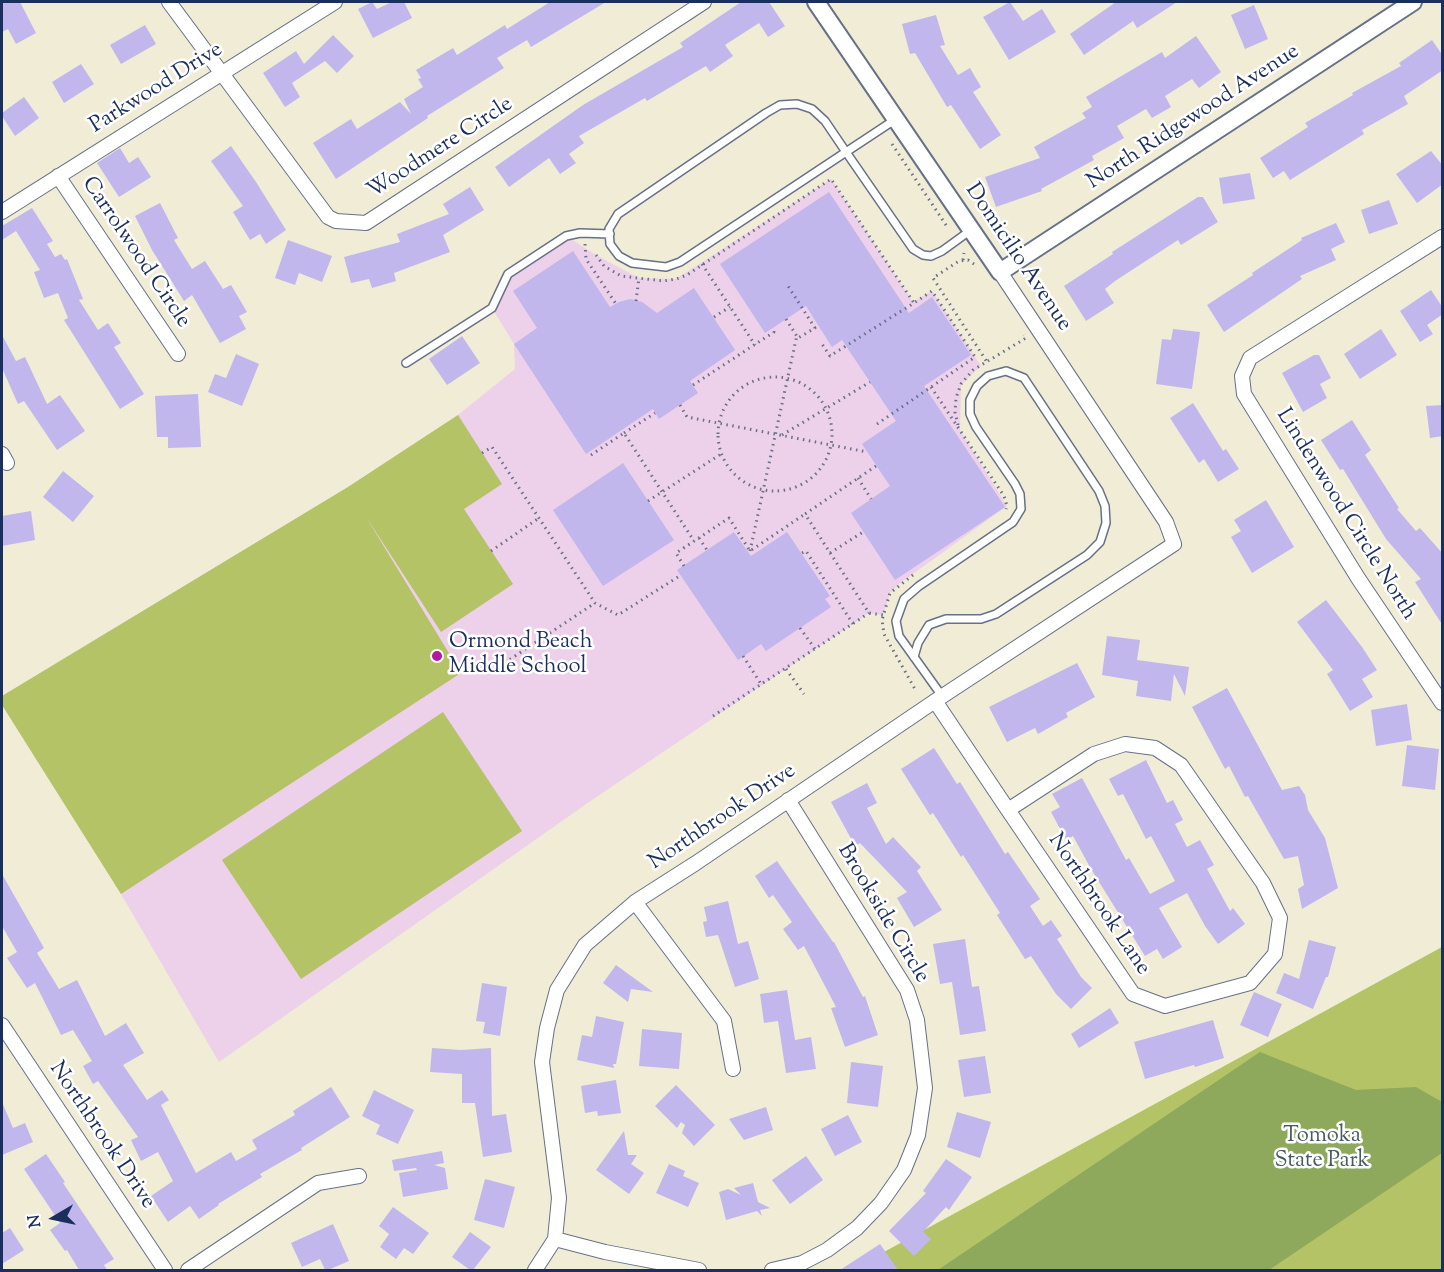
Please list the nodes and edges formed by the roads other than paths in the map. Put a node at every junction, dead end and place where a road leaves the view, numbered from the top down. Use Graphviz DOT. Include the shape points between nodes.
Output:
graph roads {
  1 [pos="169,2"];
  2 [pos="335,2"];
  3 [pos="705,2"];
  4 [pos="816,2"];
  5 [pos="1413,2"];
  6 [pos="221,73"];
  7 [pos="896,119"];
  8 [pos="846,152"];
  9 [pos="58,176"];
  10 [pos="2,212"];
  11 [pos="971,230"];
  12 [pos="610,234"];
  13 [pos="1443,237"];
  14 [pos="1000,272"];
  15 [pos="178,354"];
  16 [pos="406,363"];
  17 [pos="1174,544"];
  18 [pos="914,657"];
  19 [pos="938,698"];
  20 [pos="1443,703"];
  21 [pos="788,800"];
  22 [pos="1008,810"];
  23 [pos="635,902"];
  24 [pos="2,1025"];
  25 [pos="734,1069"];
  26 [pos="359,1176"];
  27 [pos="555,1239"];
  28 [pos="165,1270"];
  29 [pos="188,1270"];
  30 [pos="535,1270"];
  31 [pos="699,1270"];
  32 [pos="772,1270"];
  1 -- 6 [label="street, Woodmere Circle"];
  2 -- 6 [label="street, Parkwood Drive"];
  3 -- 6 [label="street, Woodmere Circle" via="366,223 328,217"];
  4 -- 7 [label="street, Domicilio Avenue"];
  5 -- 14 [label="street, North Ridgewood Avenue"];
  6 -- 9 [label="street, Parkwood Drive"];
  7 -- 8 [label="lane"];
  7 -- 11 [label="street, Domicilio Avenue"];
  8 -- 11 [label="lane" via="913,249 931,256"];
  8 -- 12 [label="lane" via="680,262 666,267 632,263 619,256 610,244"];
  8 -- 12 [label="lane" via="812,109 797,104 780,105 618,214"];
  9 -- 10 [label="street, Parkwood Drive"];
  9 -- 15 [label="street, Carrolwood Circle"];
  11 -- 14 [label="street, Domicilio Avenue"];
  12 -- 16 [label="lane" via="566,236 508,274 492,308"];
  13 -- 20 [label="street, Lindenwood Circle North" via="1250,358 1242,376 1244,394 1358,578"];
  14 -- 17 [label="street, Domicilio Avenue" via="1166,522"];
  17 -- 19 [label="street, Northbrook Drive"];
  18 -- 18 [label="lane" via="929,625 946,619 996,614 1088,555 1100,542 1106,506 1099,491 1024,378 1006,371 988,376 976,386 970,414 1015,484 1021,509 1013,522 904,599 896,621 899,636"];
  18 -- 19 [label="lane"];
  19 -- 21 [label="street, Northbrook Drive"];
  19 -- 22 [label="street, Northbrook Lane"];
  21 -- 23 [label="street, Northbrook Drive"];
  21 -- 32 [label="street, Brookside Circle" via="907,990 916,1020 925,1088 918,1135 903,1170 881,1203 857,1228 827,1250 802,1263"];
  22 -- 22 [label="street, Northbrook Lane" via="1133,994 1165,1006 1240,986 1250,983 1275,954 1280,918 1263,883 1181,765 1155,748 1125,744 1094,754"];
  23 -- 25 [label="street" via="724,1021"];
  23 -- 27 [label="street, Northbrook Drive" via="585,945 557,990 547,1028 543,1062 559,1198"];
  24 -- 28 [label="street, Northbrook Drive"];
  26 -- 29 [label="street" via="318,1183"];
  27 -- 30 [label="street, Northbrook Drive"];
  27 -- 31 [label="street"];
}
